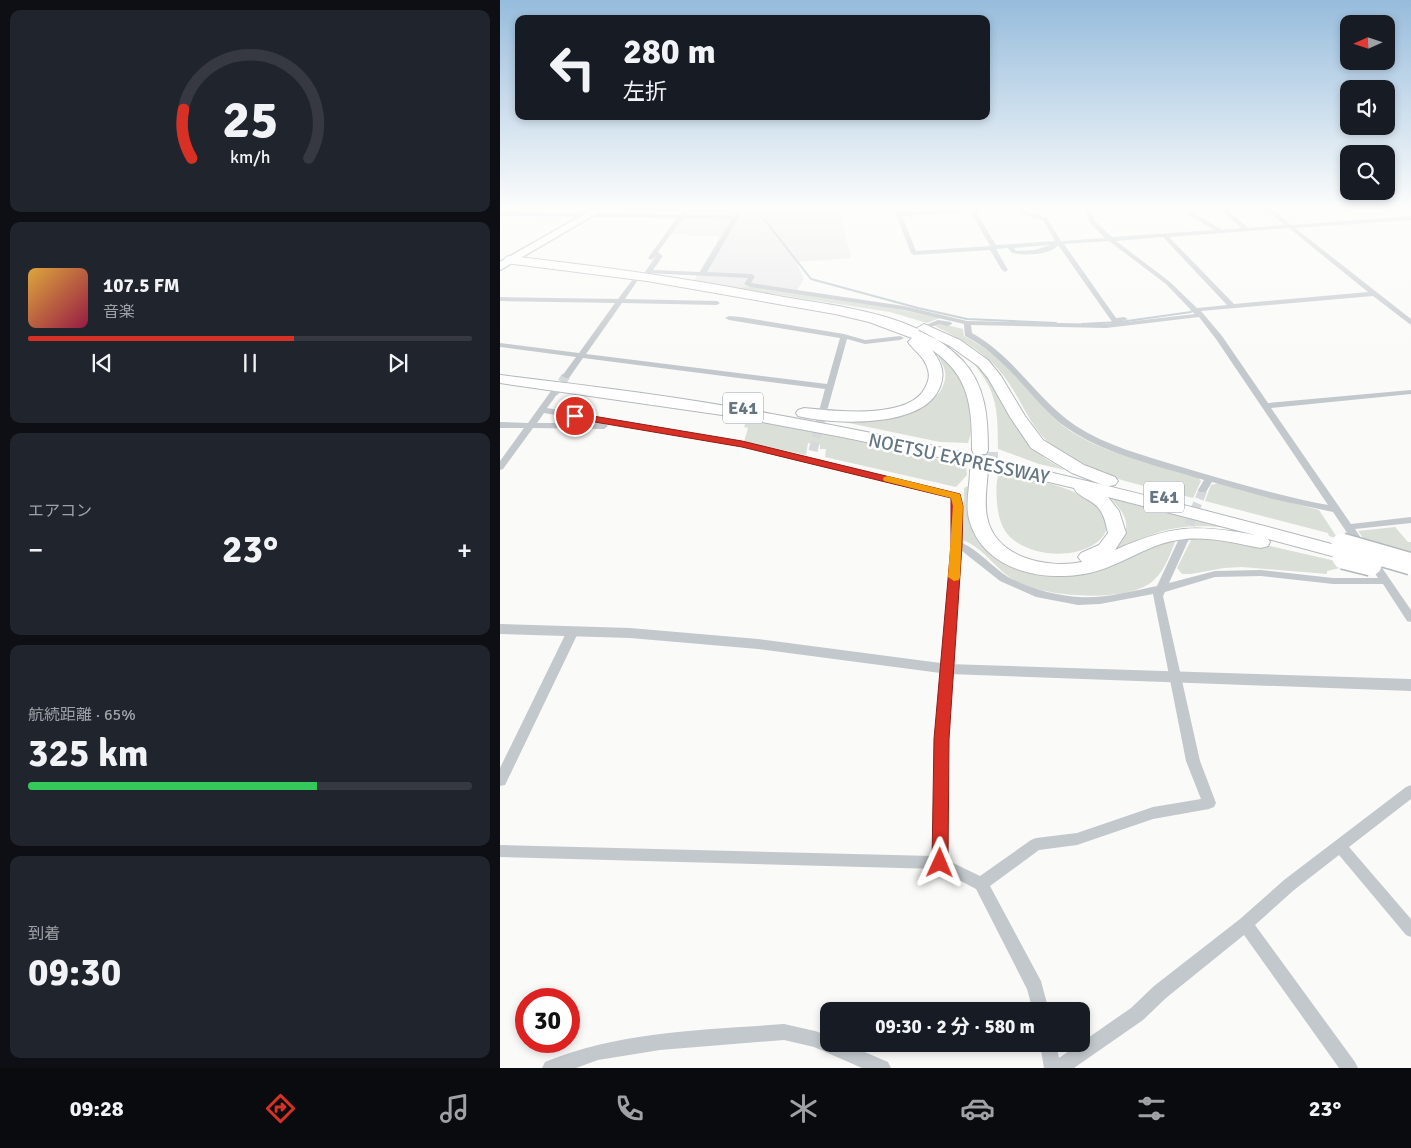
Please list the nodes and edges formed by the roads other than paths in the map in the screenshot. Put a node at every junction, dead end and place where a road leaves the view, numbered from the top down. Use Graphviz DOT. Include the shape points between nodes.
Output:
graph roads {
  1 [pos="651,259"];
  2 [pos="658,259"];
  3 [pos="711,259"];
  4 [pos="999,259"];
  5 [pos="1070,259"];
  6 [pos="1136,259"];
  7 [pos="1187,259"];
  8 [pos="1331,259"];
  9 [pos="503,262"];
  10 [pos="1005,270"];
  11 [pos="702,275"];
  12 [pos="1374,294"];
  13 [pos="500,299"];
  14 [pos="620,301"];
  15 [pos="717,303"];
  16 [pos="1232,306"];
  17 [pos="1199,312"];
  18 [pos="865,314"];
  19 [pos="730,318"];
  20 [pos="1411,324"];
  21 [pos="930,325"];
  22 [pos="967,325"];
  23 [pos="844,336"];
  24 [pos="900,338"];
  25 [pos="500,345"];
  26 [pos="581,355"];
  27 [pos="500,375"];
  28 [pos="566,376"];
  29 [pos="500,379"];
  30 [pos="831,387"];
  31 [pos="1411,392"];
  32 [pos="554,393"];
  33 [pos="679,398"];
  34 [pos="1266,406"];
  35 [pos="542,410"];
  36 [pos="823,411"];
  37 [pos="625,424"];
  38 [pos="500,425"];
  39 [pos="531,425"];
  40 [pos="984,460"];
  41 [pos="500,467"];
  42 [pos="1051,478"];
  43 [pos="1209,478"];
  44 [pos="1204,490"];
  45 [pos="1163,496"];
  46 [pos="1334,509"];
  47 [pos="1411,520"];
  48 [pos="1183,541"];
  49 [pos="957,545"];
  50 [pos="1344,546"];
  51 [pos="1411,564"];
  52 [pos="1411,573"];
  53 [pos="1385,581"];
  54 [pos="1162,589"];
  55 [pos="1411,618"];
  56 [pos="500,629"];
  57 [pos="573,631"];
  58 [pos="948,669"];
  59 [pos="1175,676"];
  60 [pos="1411,685"];
  61 [pos="500,781"];
  62 [pos="1411,791"];
  63 [pos="1340,846"];
  64 [pos="500,851"];
  65 [pos="940,863"];
  66 [pos="981,884"];
  67 [pos="1245,924"];
  68 [pos="1411,930"];
  69 [pos="1039,1002"];
  70 [pos="1050,1052"];
  71 [pos="551,1068"];
  72 [pos="882,1068"];
  73 [pos="1053,1068"];
  74 [pos="1059,1068"];
  75 [pos="1350,1068"];
  1 -- 14 [label="street"];
  2 -- 11 [label="street" via="648,272"];
  3 -- 11 [label="street"];
  4 -- 10 [label="street"];
  5 -- 17 [label="street" via="1114,321"];
  6 -- 17 [label="street"];
  7 -- 16 [label="street"];
  8 -- 12 [label="street"];
  9 -- 18 [label="highway" via="611,272"];
  11 -- 22 [label="street" via="752,276 747,284 904,308"];
  12 -- 16 [label="street"];
  12 -- 20 [label="street"];
  13 -- 14 [label="street"];
  14 -- 15 [label="street"];
  14 -- 26 [label="street"];
  16 -- 17 [label="street"];
  17 -- 22 [label="street" via="1106,326"];
  17 -- 34 [label="street"];
  18 -- 33 [label="highway" via="923,347 934,364 937,376 935,387 922,402 880,415 845,417"];
  18 -- 40 [label="highway" via="926,340 965,373 974,389 979,409"];
  18 -- 45 [label="highway" via="900,320 926,329 968,351 994,376 1037,444 1058,458 1105,480"];
  19 -- 23 [label="street"];
  21 -- 22 [label="street" via="938,322"];
  22 -- 43 [label="street" via="968,334 1001,356 1062,420 1095,440"];
  23 -- 24 [label="street" via="865,342"];
  23 -- 30 [label="street"];
  25 -- 26 [label="street"];
  26 -- 28 [label="street"];
  26 -- 30 [label="street"];
  27 -- 33 [label="highway, NOETSU EXPRESSWAY / E41"];
  29 -- 40 [label="highway, NOETSU EXPRESSWAY / E41" via="721,409"];
  30 -- 36 [label="street"];
  31 -- 34 [label="street"];
  32 -- 35 [label="street"];
  33 -- 40 [label="highway, NOETSU EXPRESSWAY / E41" via="825,422"];
  34 -- 46 [label="street"];
  35 -- 37 [label="street"];
  35 -- 39 [label="street"];
  37 -- 39 [label="street"];
  37 -- 49 [label="street" via="812,456 956,496"];
  38 -- 39 [label="street"];
  39 -- 41 [label="street"];
  40 -- 42 [label="highway, NOETSU EXPRESSWAY / E41"];
  40 -- 42 [label="highway" via="990,514 999,535 1012,548 1044,560 1066,561 1090,557 1106,549 1117,533 1114,515 1101,500 1088,492"];
  40 -- 45 [label="highway, NOETSU EXPRESSWAY / E41"];
  40 -- 50 [label="highway" via="978,520 993,546 1006,557 1024,565 1048,570 1078,569 1178,534"];
  42 -- 50 [label="highway, NOETSU EXPRESSWAY / E41"];
  43 -- 44 [label="street"];
  43 -- 46 [label="street"];
  45 -- 50 [label="highway, NOETSU EXPRESSWAY / E41"];
  46 -- 50 [label="street"];
  47 -- 50 [label="street"];
  48 -- 54 [label="street"];
  49 -- 54 [label="street" via="1004,579 1036,593 1058,598 1100,600"];
  49 -- 58 [label="street"];
  50 -- 51 [label="highway, NOETSU EXPRESSWAY / E41, bridge"];
  50 -- 52 [label="highway, bridge"];
  50 -- 53 [label="street"];
  53 -- 54 [label="street" via="1333,581 1261,573 1223,574 1188,580"];
  53 -- 55 [label="street"];
  54 -- 59 [label="street" via="1158,596"];
  56 -- 57 [label="street"];
  57 -- 58 [label="street" via="758,644"];
  57 -- 61 [label="street"];
  58 -- 59 [label="street"];
  58 -- 65 [label="street" via="942,739"];
  59 -- 60 [label="street"];
  59 -- 66 [label="street" via="1193,761 1210,803 1153,812 1077,839 1036,844"];
  62 -- 63 [label="street"];
  63 -- 67 [label="street"];
  63 -- 68 [label="street"];
  64 -- 65 [label="street"];
  65 -- 66 [label="street"];
  66 -- 69 [label="street" via="1035,987"];
  67 -- 74 [label="street" via="1137,1014"];
  67 -- 75 [label="street"];
  70 -- 73 [label="street"];
  71 -- 72 [label="street" via="598,1052 660,1042 784,1032 815,1039"];
}
